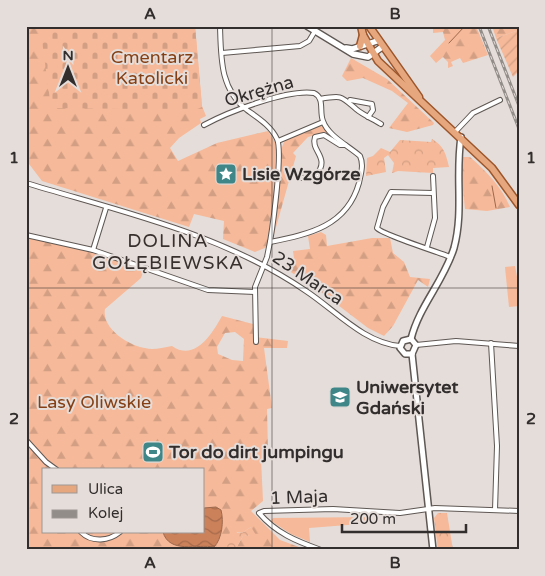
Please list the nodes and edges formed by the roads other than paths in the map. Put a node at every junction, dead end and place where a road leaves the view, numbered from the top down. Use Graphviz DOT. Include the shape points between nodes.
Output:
graph roads {
  1 [pos="220,26"];
  2 [pos="307,26"];
  3 [pos="361,26"];
  4 [pos="369,26"];
  5 [pos="315,31"];
  6 [pos="377,41"];
  7 [pos="363,44"];
  8 [pos="382,47"];
  9 [pos="344,48"];
  10 [pos="222,54"];
  11 [pos="373,54"];
  12 [pos="420,98"];
  13 [pos="320,99"];
  14 [pos="348,100"];
  15 [pos="500,100"];
  16 [pos="243,107"];
  17 [pos="368,117"];
  18 [pos="323,122"];
  19 [pos="380,124"];
  20 [pos="204,125"];
  21 [pos="455,132"];
  22 [pos="460,137"];
  23 [pos="278,141"];
  24 [pos="345,145"];
  25 [pos="433,176"];
  26 [pos="302,178"];
  27 [pos="26,183"];
  28 [pos="433,193"];
  29 [pos="519,205"];
  30 [pos="106,208"];
  31 [pos="26,235"];
  32 [pos="270,242"];
  33 [pos="427,247"];
  34 [pos="93,250"];
  35 [pos="451,257"];
  36 [pos="264,264"];
  37 [pos="255,292"];
  38 [pos="410,339"];
  39 [pos="256,342"];
  40 [pos="491,344"];
  41 [pos="416,345"];
  42 [pos="400,346"];
  43 [pos="519,346"];
  44 [pos="412,354"];
  45 [pos="26,440"];
  46 [pos="54,468"];
  47 [pos="429,509"];
  48 [pos="495,510"];
  49 [pos="519,511"];
  50 [pos="83,534"];
  51 [pos="116,534"];
  52 [pos="320,550"];
  53 [pos="433,550"];
  1 -- 10 [label="street"];
  2 -- 5 [label="main road"];
  3 -- 7 [label="main road"];
  4 -- 6 [label="main road"];
  5 -- 9 [label="main road"];
  5 -- 10 [label="street" via="309,41 300,46"];
  6 -- 7 [label="main road"];
  6 -- 8 [label="main road"];
  7 -- 9 [label="main road" via="352,49"];
  7 -- 11 [label="main road"];
  8 -- 11 [label="main road"];
  8 -- 12 [label="main road"];
  9 -- 11 [label="main road" via="364,58"];
  10 -- 16 [label="street" via="227,88"];
  11 -- 12 [label="main road"];
  12 -- 21 [label="main road"];
  13 -- 14 [label="street, Okrężna" via="336,97"];
  13 -- 16 [label="street, Okrężna" via="317,94 309,92"];
  13 -- 18 [label="street, Okrężna"];
  14 -- 17 [label="street"];
  14 -- 17 [label="street, Okrężna" via="372,104 373,110"];
  15 -- 21 [label="street" via="473,113"];
  16 -- 20 [label="street, Okrężna"];
  16 -- 23 [label="street" via="271,129"];
  17 -- 19 [label="street"];
  18 -- 23 [label="street"];
  18 -- 24 [label="street"];
  21 -- 22 [label="main road"];
  22 -- 29 [label="main road" via="501,178"];
  22 -- 35 [label="street" via="457,166 461,211"];
  23 -- 32 [label="street"];
  24 -- 26 [label="street" via="324,135 315,137 314,143 322,156 321,168 315,177"];
  24 -- 32 [label="street" via="360,156 362,166 350,206 330,224"];
  25 -- 28 [label="street"];
  27 -- 30 [label="street, 23 Marca"];
  28 -- 33 [label="street" via="435,218"];
  28 -- 33 [label="street" via="391,192 378,224 381,232"];
  30 -- 34 [label="street"];
  30 -- 36 [label="street, 23 Marca" via="206,239"];
  31 -- 34 [label="street"];
  32 -- 36 [label="street"];
  33 -- 35 [label="street"];
  34 -- 37 [label="street" via="208,290"];
  35 -- 38 [label="street"];
  36 -- 37 [label="street"];
  36 -- 42 [label="street, 23 Marca" via="366,335"];
  37 -- 39 [label="street"];
  38 -- 41 [label="street"];
  38 -- 42 [label="street"];
  40 -- 41 [label="street" via="456,341"];
  40 -- 43 [label="street"];
  40 -- 48 [label="street" via="496,422"];
  41 -- 44 [label="street"];
  42 -- 44 [label="street" via="405,354"];
  44 -- 47 [label="street"];
  45 -- 46 [label="street"];
  47 -- 48 [label="street, 1 Maja"];
  47 -- 52 [label="street, 1 Maja" via="400,513 333,508 259,513 272,528 285,536"];
  47 -- 53 [label="street"];
  48 -- 49 [label="street, 1 Maja"];
  50 -- 51 [label="street" via="105,540"];
}
